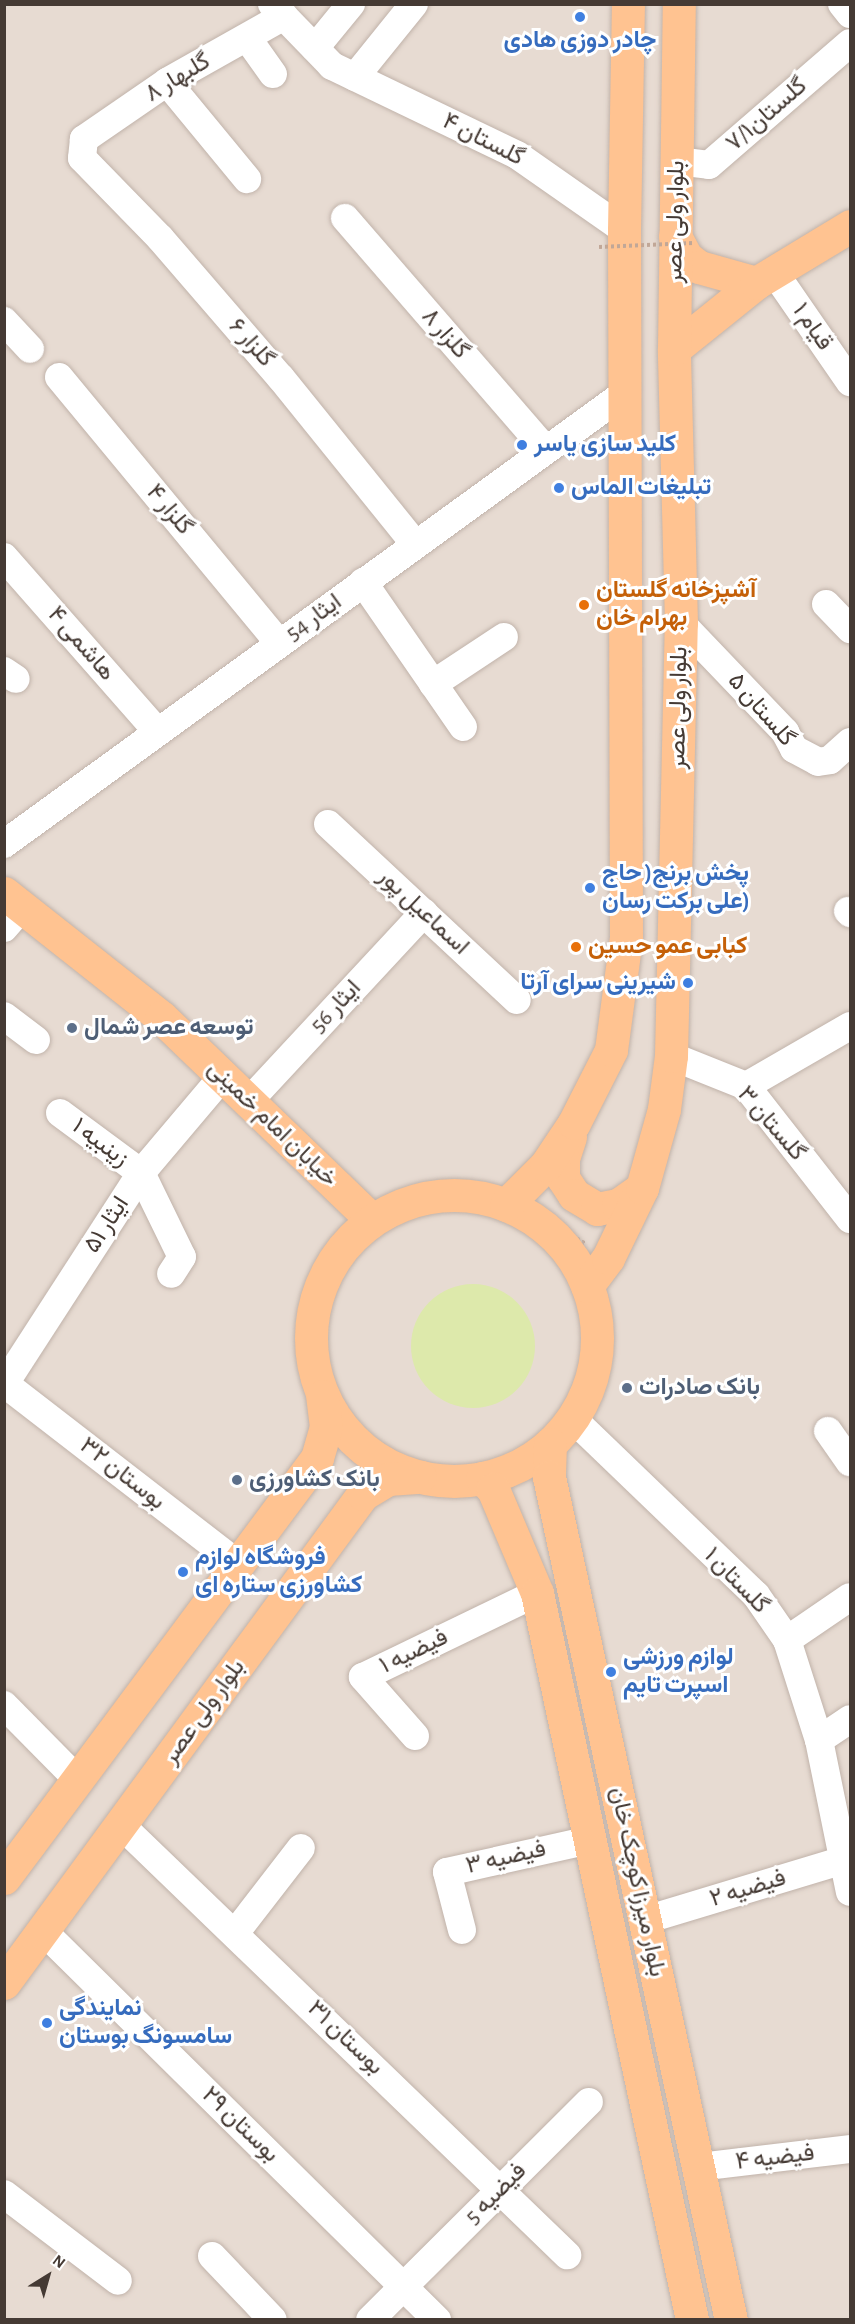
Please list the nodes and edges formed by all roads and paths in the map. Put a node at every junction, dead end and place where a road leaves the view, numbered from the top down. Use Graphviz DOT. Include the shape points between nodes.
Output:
graph roads {
  1 [pos="351,4"];
  2 [pos="414,4"];
  3 [pos="628,4"];
  4 [pos="679,4"];
  5 [pos="842,4"];
  6 [pos="278,10"];
  7 [pos="850,14"];
  8 [pos="248,39"];
  9 [pos="850,43"];
  10 [pos="334,64"];
  11 [pos="273,74"];
  12 [pos="167,82"];
  13 [pos="80,149"];
  14 [pos="677,161"];
  15 [pos="248,179"];
  16 [pos="345,219"];
  17 [pos="850,226"];
  18 [pos="611,238"];
  19 [pos="684,240"];
  20 [pos="765,278"];
  21 [pos="4,321"];
  22 [pos="30,349"];
  23 [pos="674,349"];
  24 [pos="58,377"];
  25 [pos="850,382"];
  26 [pos="625,393"];
  27 [pos="545,449"];
  28 [pos="415,544"];
  29 [pos="4,557"];
  30 [pos="363,582"];
  31 [pos="826,604"];
  32 [pos="681,623"];
  33 [pos="850,629"];
  34 [pos="504,637"];
  35 [pos="279,643"];
  36 [pos="433,684"];
  37 [pos="463,727"];
  38 [pos="158,732"];
  39 [pos="850,742"];
  40 [pos="328,824"];
  41 [pos="4,844"];
  42 [pos="11,909"];
  43 [pos="424,913"];
  44 [pos="517,1000"];
  45 [pos="4,1016"];
  46 [pos="850,1026"];
  47 [pos="36,1040"];
  48 [pos="671,1056"];
  49 [pos="223,1076"];
  50 [pos="746,1086"];
  51 [pos="249,1101"];
  52 [pos="60,1113"];
  53 [pos="574,1123"];
  54 [pos="141,1173"];
  55 [pos="642,1188"];
  56 [pos="509,1201"];
  57 [pos="850,1219"];
  58 [pos="372,1220"];
  59 [pos="608,1258"];
  60 [pos="171,1274"];
  61 [pos="587,1286"];
  62 [pos="5,1384"];
  63 [pos="321,1388"];
  64 [pos="572,1418"];
  65 [pos="828,1431"];
  66 [pos="550,1444"];
  67 [pos="850,1462"];
  68 [pos="425,1477"];
  69 [pos="482,1478"];
  70 [pos="238,1564"];
  71 [pos="537,1593"];
  72 [pos="850,1598"];
  73 [pos="787,1640"];
  74 [pos="4,1705"];
  75 [pos="850,1719"];
  76 [pos="415,1736"];
  77 [pos="819,1740"];
  78 [pos="78,1780"];
  79 [pos="121,1825"];
  80 [pos="590,1840"];
  81 [pos="302,1848"];
  82 [pos="848,1858"];
  83 [pos="4,1878"];
  84 [pos="850,1892"];
  85 [pos="645,1920"];
  86 [pos="462,1930"];
  87 [pos="43,1931"];
  88 [pos="236,1932"];
  89 [pos="4,1983"];
  90 [pos="589,2102"];
  91 [pos="850,2149"];
  92 [pos="699,2167"];
  93 [pos="501,2189"];
  94 [pos="4,2194"];
  95 [pos="567,2254"];
  96 [pos="212,2256"];
  97 [pos="118,2281"];
  98 [pos="404,2286"];
  99 [pos="273,2319"];
  100 [pos="370,2319"];
  101 [pos="437,2319"];
  102 [pos="692,2319"];
  103 [pos="731,2319"];
  1 -- 10 [label="street"];
  2 -- 10 [label="street"];
  3 -- 18 [label="main road"];
  4 -- 14 [label="main road, بلوار ولی عصر"];
  5 -- 7 [label="street"];
  6 -- 8 [label="street, گلبهار ۸"];
  6 -- 10 [label="street"];
  8 -- 11 [label="street"];
  8 -- 12 [label="street, گلبهار ۸"];
  9 -- 14 [label="street, گلستان۷/۱" via="709,165"];
  10 -- 18 [label="street, گلستان ۴" via="517,154"];
  12 -- 13 [label="street, گلبهار ۸" via="84,139"];
  12 -- 15 [label="street"];
  13 -- 28 [label="street, گلزار ۶" via="82,158 160,238 281,378"];
  14 -- 19 [label="main road, بلوار ولی عصر"];
  16 -- 27 [label="street, گلزار ۸"];
  17 -- 20 [label="main road"];
  18 -- 19 [label="path, bridge"];
  18 -- 26 [label="main road"];
  19 -- 20 [label="main road" via="686,258 699,267"];
  19 -- 23 [label="main road, بلوار ولی عصر"];
  20 -- 23 [label="main road"];
  20 -- 25 [label="street, قیام ۱"];
  21 -- 22 [label="street"];
  23 -- 32 [label="main road, بلوار ولی عصر"];
  24 -- 35 [label="street, گلزار ۴"];
  26 -- 27 [label="street, ایثار 54"];
  26 -- 53 [label="main road" via="626,938 611,1050"];
  27 -- 28 [label="street, ایثار 54"];
  28 -- 30 [label="street, ایثار 54"];
  29 -- 38 [label="street, هاشمی ۴"];
  30 -- 35 [label="street, ایثار 54"];
  30 -- 36 [label="street"];
  31 -- 33 [label="street"];
  32 -- 39 [label="street, گلستان ۵" via="785,732 794,749 818,762 830,760"];
  32 -- 48 [label="main road, بلوار ولی عصر"];
  34 -- 36 [label="street"];
  35 -- 38 [label="street, ایثار 54"];
  36 -- 37 [label="street"];
  38 -- 41 [label="street, ایثار 54"];
  40 -- 43 [label="street, اسماعیل پور"];
  42 -- 49 [label="main road, خیابان امام خمینی" via="162,1017"];
  43 -- 44 [label="street, اسماعیل پور"];
  43 -- 51 [label="street, ایثار 56"];
  45 -- 47 [label="street"];
  46 -- 50 [label="street"];
  48 -- 50 [label="street, گلستان ۳"];
  48 -- 55 [label="main road, بلوار ولی عصر" via="664,1109"];
  49 -- 51 [label="main road, خیابان امام خمینی"];
  49 -- 54 [label="street, ایثار ۵۱"];
  50 -- 57 [label="street, گلستان ۳"];
  51 -- 58 [label="main road, خیابان امام خمینی"];
  52 -- 54 [label="street, زینبیه ۱"];
  53 -- 55 [label="main road" via="563,1158 563,1178 574,1195 597,1209 618,1205"];
  53 -- 56 [label="main road" via="546,1165"];
  54 -- 60 [label="street" via="182,1257"];
  54 -- 62 [label="street, ایثار ۵۱"];
  55 -- 59 [label="main road, بلوار ولی عصر"];
  56 -- 58 [label="main road" via="466,1195 436,1196 402,1204"];
  56 -- 59 [label="path"];
  56 -- 61 [label="main road" via="553,1234 577,1265"];
  58 -- 63 [label="main road" via="340,1251 317,1298 312,1350"];
  59 -- 61 [label="main road, بلوار ولی عصر"];
  61 -- 64 [label="main road" via="596,1319 596,1358 585,1395"];
  62 -- 70 [label="street, بوستان ۳۲"];
  63 -- 68 [label="main road" via="340,1422 362,1446 389,1465"];
  63 -- 70 [label="main road" via="326,1427 317,1458"];
  64 -- 66 [label="main road"];
  64 -- 73 [label="street, گلستان ۱" via="756,1595"];
  65 -- 67 [label="street"];
  66 -- 69 [label="main road" via="520,1465"];
  66 -- 85 [label="main road, بلوار میرزا کوچک خان" via="549,1477"];
  68 -- 69 [label="main road"];
  68 -- 79 [label="main road, بلوار ولی عصر" via="388,1479 363,1494"];
  69 -- 71 [label="main road, بلوار میرزا کوچک خان" via="492,1489"];
  70 -- 78 [label="main road"];
  71 -- 76 [label="street, فیضیه ۱" via="363,1677"];
  71 -- 80 [label="main road, بلوار میرزا کوچک خان"];
  72 -- 73 [label="street"];
  73 -- 77 [label="street, گلستان ۱"];
  74 -- 78 [label="street"];
  75 -- 77 [label="street"];
  77 -- 82 [label="street, گلستان ۱"];
  78 -- 83 [label="main road"];
  79 -- 87 [label="main road, بلوار ولی عصر"];
  79 -- 88 [label="street, بوستان ۳۱"];
  80 -- 86 [label="street, فیضیه ۳" via="447,1872"];
  80 -- 102 [label="main road, بلوار میرزا کوچک خان"];
  81 -- 88 [label="street"];
  82 -- 84 [label="street, گلستان ۱"];
  82 -- 85 [label="street, فیضیه ۲"];
  85 -- 92 [label="main road, بلوار میرزا کوچک خان"];
  87 -- 89 [label="main road, بلوار ولی عصر"];
  87 -- 98 [label="street, بوستان ۲۹"];
  88 -- 93 [label="street, بوستان ۳۱"];
  90 -- 93 [label="street, فیضیه 5"];
  91 -- 92 [label="street, فیضیه ۴"];
  92 -- 103 [label="main road, بلوار میرزا کوچک خان"];
  93 -- 95 [label="street, بوستان ۳۱"];
  93 -- 98 [label="street, فیضیه 5"];
  94 -- 97 [label="street"];
  96 -- 99 [label="street"];
  98 -- 100 [label="street, فیضیه 5"];
  98 -- 101 [label="street, بوستان ۲۹"];
}
